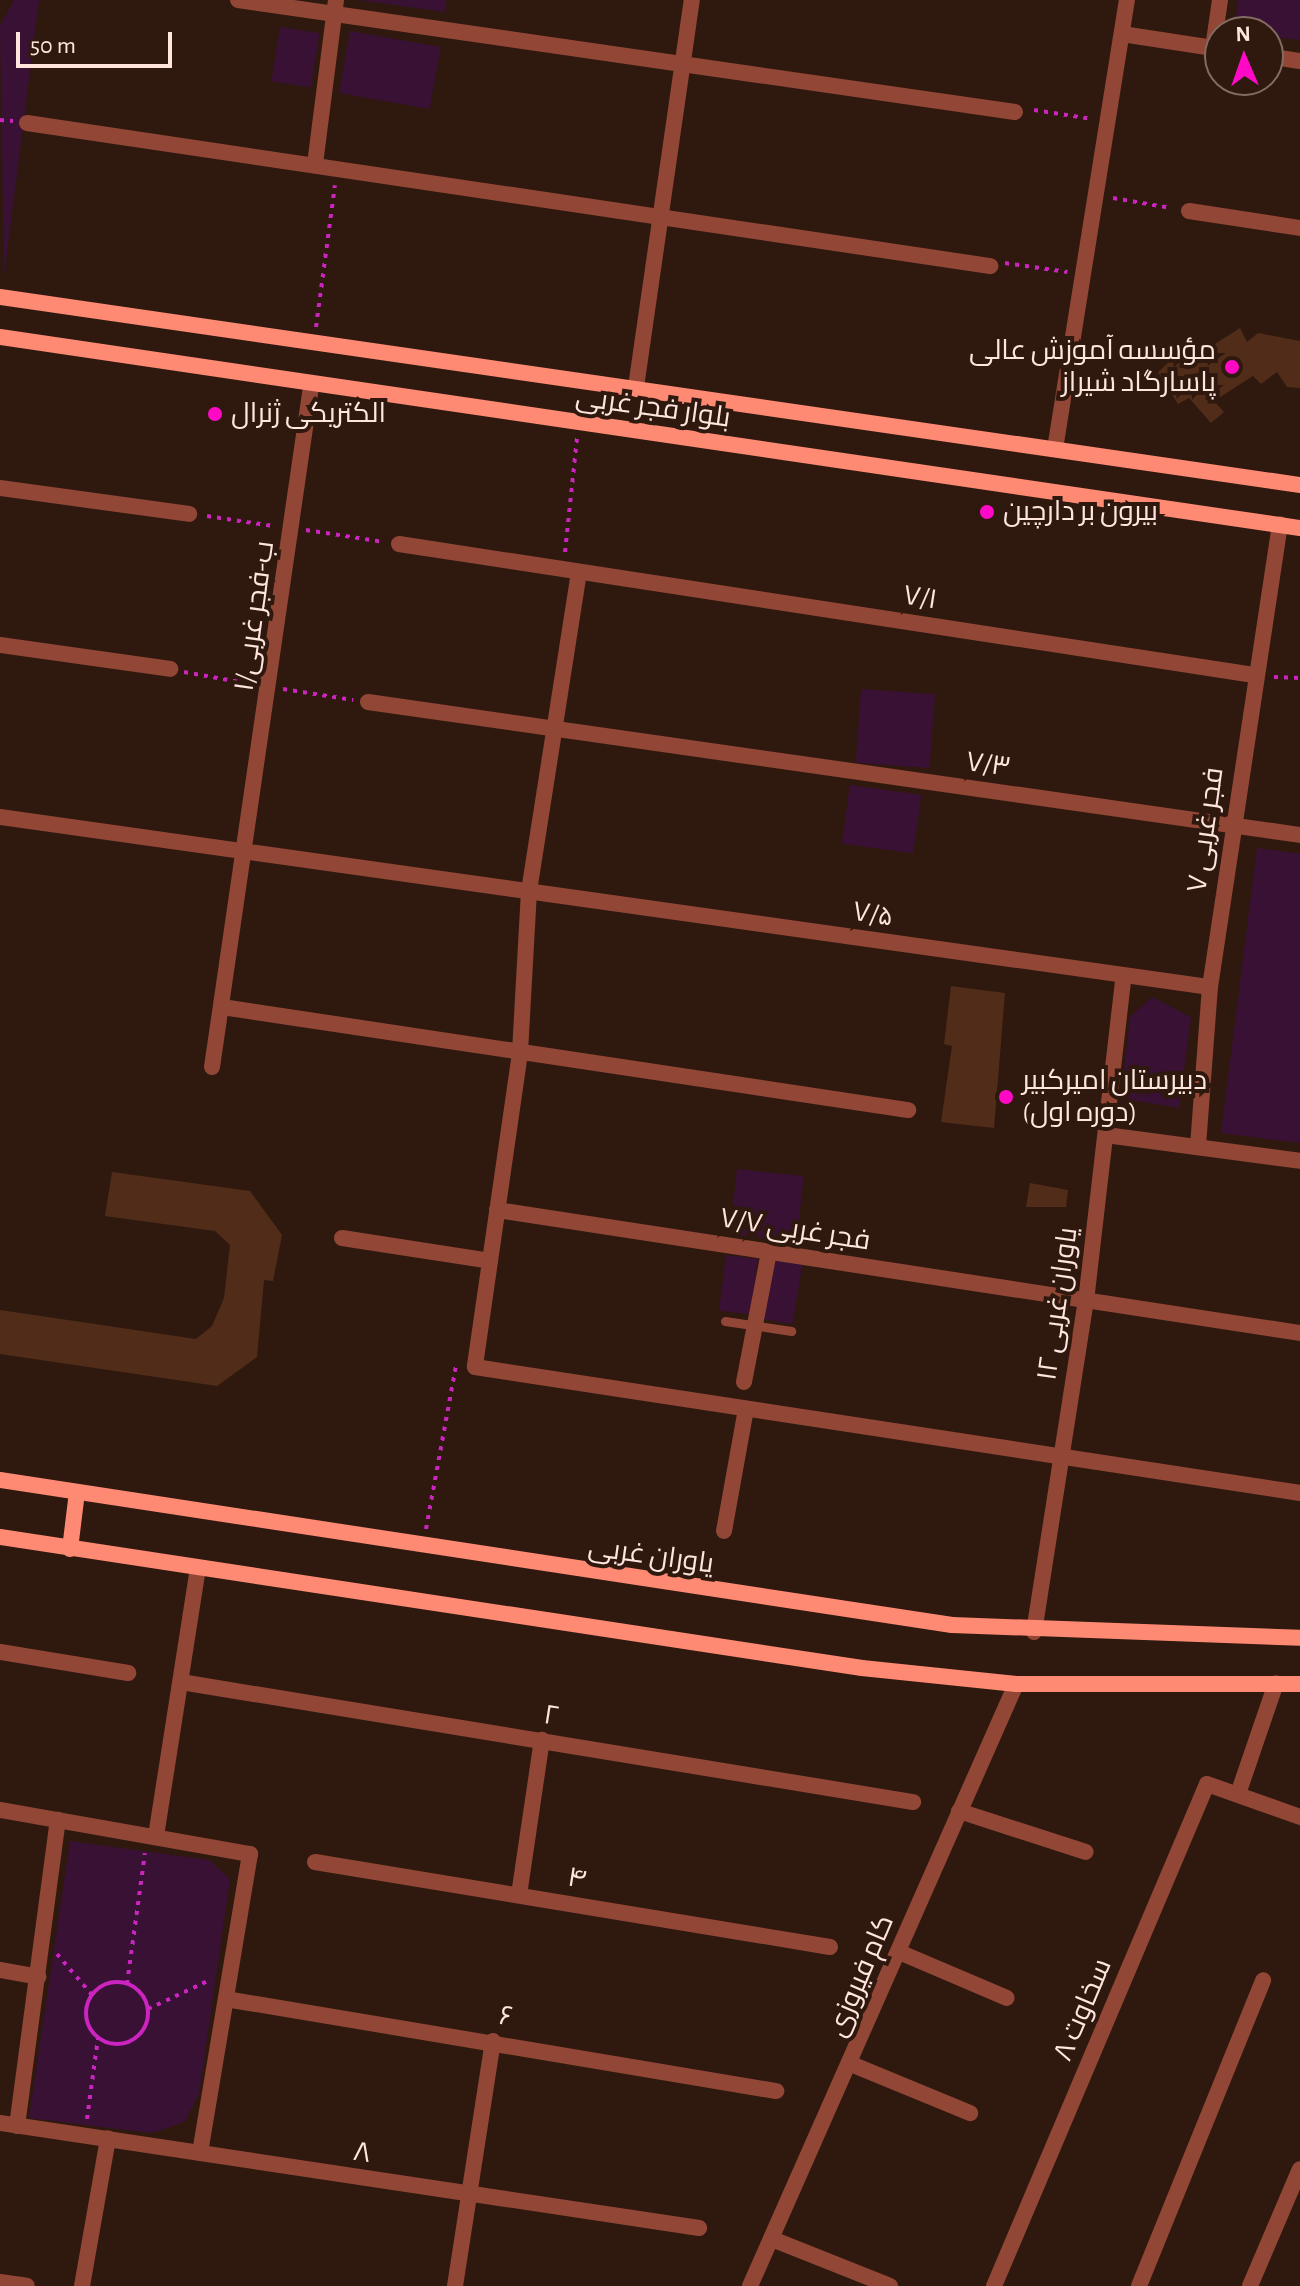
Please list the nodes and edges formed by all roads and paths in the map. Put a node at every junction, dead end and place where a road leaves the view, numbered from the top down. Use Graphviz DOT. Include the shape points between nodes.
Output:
graph roads {
  1 [pos="238,0"];
  2 [pos="692,0"];
  3 [pos="1127,0"];
  4 [pos="335,8"];
  5 [pos="1122,34"];
  6 [pos="1204,46"];
  7 [pos="682,65"];
  8 [pos="1015,112"];
  9 [pos="1108,121"];
  10 [pos="27,123"];
  11 [pos="315,164"];
  12 [pos="337,166"];
  13 [pos="1096,195"];
  14 [pos="1189,211"];
  15 [pos="659,219"];
  16 [pos="1300,228"];
  17 [pos="990,266"];
  18 [pos="1083,274"];
  19 [pos="0,297"];
  20 [pos="0,337"];
  21 [pos="314,344"];
  22 [pos="311,387"];
  23 [pos="636,387"];
  24 [pos="578,424"];
  25 [pos="1055,449"];
  26 [pos="1300,485"];
  27 [pos="0,488"];
  28 [pos="189,514"];
  29 [pos="1280,524"];
  30 [pos="293,528"];
  31 [pos="1300,528"];
  32 [pos="399,544"];
  33 [pos="571,571"];
  34 [pos="0,645"];
  35 [pos="170,669"];
  36 [pos="1254,675"];
  37 [pos="272,688"];
  38 [pos="368,702"];
  39 [pos="555,731"];
  40 [pos="0,817"];
  41 [pos="1234,826"];
  42 [pos="1300,835"];
  43 [pos="246,852"];
  44 [pos="529,891"];
  45 [pos="1123,980"];
  46 [pos="1210,987"];
  47 [pos="222,1007"];
  48 [pos="520,1053"];
  49 [pos="212,1067"];
  50 [pos="908,1110"];
  51 [pos="1106,1135"];
  52 [pos="1198,1146"];
  53 [pos="1300,1161"];
  54 [pos="497,1210"];
  55 [pos="342,1238"];
  56 [pos="769,1252"];
  57 [pos="490,1261"];
  58 [pos="1086,1301"];
  59 [pos="725,1321"];
  60 [pos="755,1325"];
  61 [pos="791,1331"];
  62 [pos="1300,1333"];
  63 [pos="475,1367"];
  64 [pos="744,1382"];
  65 [pos="746,1409"];
  66 [pos="1063,1458"];
  67 [pos="0,1480"];
  68 [pos="77,1492"];
  69 [pos="1300,1493"];
  70 [pos="724,1531"];
  71 [pos="0,1537"];
  72 [pos="423,1547"];
  73 [pos="70,1549"];
  74 [pos="198,1569"];
  75 [pos="1034,1632"];
  76 [pos="1300,1638"];
  77 [pos="0,1652"];
  78 [pos="128,1673"];
  79 [pos="181,1682"];
  80 [pos="1276,1683"];
  81 [pos="1016,1684"];
  82 [pos="1300,1684"];
  83 [pos="542,1740"];
  84 [pos="1238,1794"];
  85 [pos="913,1802"];
  86 [pos="0,1810"];
  87 [pos="959,1811"];
  88 [pos="1300,1817"];
  89 [pos="58,1820"];
  90 [pos="152,1835"];
  91 [pos="1086,1852"];
  92 [pos="315,1862"];
  93 [pos="519,1895"];
  94 [pos="43,1937"];
  95 [pos="830,1947"];
  96 [pos="899,1952"];
  97 [pos="0,1970"];
  98 [pos="230,1970"];
  99 [pos="38,1977"];
  100 [pos="1263,1980"];
  101 [pos="127,1984"];
  102 [pos="92,1995"];
  103 [pos="1007,1998"];
  104 [pos="226,1999"];
  105 [pos="148,2009"];
  106 [pos="98,2038"];
  107 [pos="493,2041"];
  108 [pos="851,2064"];
  109 [pos="776,2091"];
  110 [pos="970,2113"];
  111 [pos="9,2124"];
  112 [pos="85,2135"];
  113 [pos="108,2138"];
  114 [pos="200,2153"];
  115 [pos="1300,2169"];
  116 [pos="468,2197"];
  117 [pos="699,2228"];
  118 [pos="772,2239"];
  119 [pos="0,2282"];
  120 [pos="27,2286"];
  121 [pos="82,2286"];
  122 [pos="455,2286"];
  123 [pos="750,2286"];
  124 [pos="890,2286"];
  125 [pos="994,2286"];
  126 [pos="1139,2286"];
  127 [pos="1250,2286"];
  1 -- 4 [label="street"];
  2 -- 7 [label="street"];
  3 -- 5 [label="street"];
  4 -- 7 [label="street"];
  4 -- 11 [label="street"];
  5 -- 6 [label="street"];
  5 -- 9 [label="street"];
  7 -- 8 [label="street"];
  7 -- 15 [label="street"];
  8 -- 9 [label="path"];
  9 -- 13 [label="street"];
  10 -- 11 [label="street"];
  11 -- 12 [label="street"];
  12 -- 15 [label="street"];
  12 -- 21 [label="path"];
  13 -- 14 [label="path"];
  13 -- 18 [label="street"];
  14 -- 16 [label="street"];
  15 -- 17 [label="street"];
  15 -- 23 [label="street"];
  17 -- 18 [label="path"];
  18 -- 25 [label="street"];
  19 -- 21 [label="main road, بلوار فجر غربی"];
  20 -- 22 [label="main road, بلوار فجر غربی"];
  21 -- 23 [label="main road, بلوار فجر غربی"];
  22 -- 24 [label="main road, بلوار فجر غربی"];
  22 -- 30 [label="street, ۱/ب-فجر غربی"];
  23 -- 25 [label="main road, بلوار فجر غربی"];
  24 -- 29 [label="main road, بلوار فجر غربی"];
  24 -- 33 [label="path"];
  25 -- 26 [label="main road, بلوار فجر غربی"];
  27 -- 28 [label="street"];
  28 -- 30 [label="path"];
  29 -- 31 [label="main road, بلوار فجر غربی"];
  29 -- 36 [label="street, ۷ فجر غربی"];
  30 -- 32 [label="path"];
  30 -- 37 [label="street, ۱/ب-فجر غربی"];
  32 -- 33 [label="street, ۷/۱"];
  33 -- 36 [label="street, ۷/۱"];
  33 -- 39 [label="street"];
  34 -- 35 [label="street"];
  35 -- 37 [label="path"];
  36 -- 41 [label="street, ۷ فجر غربی"];
  37 -- 38 [label="path"];
  37 -- 43 [label="street, ۱/ب-فجر غربی"];
  38 -- 39 [label="street, ۷/۳"];
  39 -- 41 [label="street, ۷/۳"];
  39 -- 44 [label="street"];
  40 -- 43 [label="street, ۷/۵"];
  41 -- 42 [label="street, ۷/۳"];
  41 -- 46 [label="street, ۷ فجر غربی"];
  43 -- 44 [label="street, ۷/۵"];
  43 -- 47 [label="street, ۱/ب-فجر غربی"];
  44 -- 45 [label="street, ۷/۵"];
  44 -- 48 [label="street"];
  45 -- 46 [label="street, ۷/۵"];
  45 -- 51 [label="street, ۱۲ یاوران غربی"];
  46 -- 52 [label="street, ۷ فجر غربی"];
  47 -- 48 [label="street"];
  47 -- 49 [label="street, ۱/ب-فجر غربی"];
  48 -- 50 [label="street"];
  48 -- 54 [label="street"];
  51 -- 52 [label="street"];
  51 -- 58 [label="street, ۱۲ یاوران غربی"];
  52 -- 53 [label="street"];
  54 -- 56 [label="street, ۷/۷ فجر غربی"];
  54 -- 57 [label="street"];
  55 -- 57 [label="street"];
  56 -- 58 [label="street, ۷/۷ فجر غربی"];
  56 -- 60 [label="street"];
  57 -- 63 [label="street"];
  58 -- 62 [label="street, ۷/۷ فجر غربی"];
  58 -- 66 [label="street, ۱۲ یاوران غربی"];
  59 -- 60 [label="lane"];
  60 -- 61 [label="lane"];
  60 -- 64 [label="street"];
  63 -- 65 [label="street"];
  63 -- 72 [label="path" via="451,1366"];
  65 -- 66 [label="street"];
  65 -- 70 [label="street"];
  66 -- 69 [label="street"];
  66 -- 75 [label="street, ۱۲ یاوران غربی"];
  67 -- 68 [label="main road, یاوران غربی"];
  68 -- 72 [label="main road, یاوران غربی"];
  68 -- 73 [label="main road"];
  71 -- 73 [label="main road"];
  72 -- 75 [label="main road, یاوران غربی"];
  73 -- 74 [label="main road"];
  74 -- 79 [label="street"];
  74 -- 81 [label="main road"];
  75 -- 76 [label="main road, یاوران غربی"];
  77 -- 78 [label="street"];
  79 -- 83 [label="street, ۲"];
  79 -- 90 [label="street"];
  80 -- 81 [label="main road"];
  80 -- 82 [label="main road"];
  80 -- 84 [label="street"];
  81 -- 87 [label="street, کام فیروزی"];
  83 -- 85 [label="street, ۲"];
  83 -- 93 [label="street"];
  84 -- 88 [label="street"];
  84 -- 125 [label="street, سخاوت ۸" via="1207,1784"];
  86 -- 89 [label="street"];
  87 -- 91 [label="street"];
  87 -- 96 [label="street, کام فیروزی"];
  89 -- 90 [label="street"];
  89 -- 94 [label="street"];
  90 -- 98 [label="street" via="250,1854"];
  90 -- 101 [label="path"];
  92 -- 93 [label="street, ۴"];
  93 -- 95 [label="street, ۴"];
  94 -- 99 [label="street"];
  94 -- 102 [label="path"];
  96 -- 103 [label="street"];
  96 -- 108 [label="street, کام فیروزی"];
  97 -- 99 [label="street"];
  98 -- 104 [label="street"];
  98 -- 105 [label="path"];
  99 -- 111 [label="street"];
  100 -- 126 [label="street"];
  101 -- 102 [label="path" via="111,1982"];
  101 -- 105 [label="path"];
  102 -- 106 [label="path" via="86,2021"];
  104 -- 107 [label="street, ۶"];
  104 -- 114 [label="street"];
  105 -- 106 [label="path" via="143,2029 128,2042"];
  106 -- 112 [label="path"];
  107 -- 109 [label="street, ۶"];
  107 -- 116 [label="street"];
  108 -- 110 [label="street"];
  108 -- 118 [label="street, کام فیروزی"];
  111 -- 112 [label="street, ۸"];
  112 -- 113 [label="street, ۸"];
  113 -- 114 [label="street, ۸"];
  113 -- 121 [label="street"];
  114 -- 116 [label="street, ۸"];
  115 -- 127 [label="street"];
  116 -- 117 [label="street, ۸"];
  116 -- 122 [label="street"];
  118 -- 123 [label="street, کام فیروزی"];
  118 -- 124 [label="street"];
  119 -- 120 [label="street"];
}
